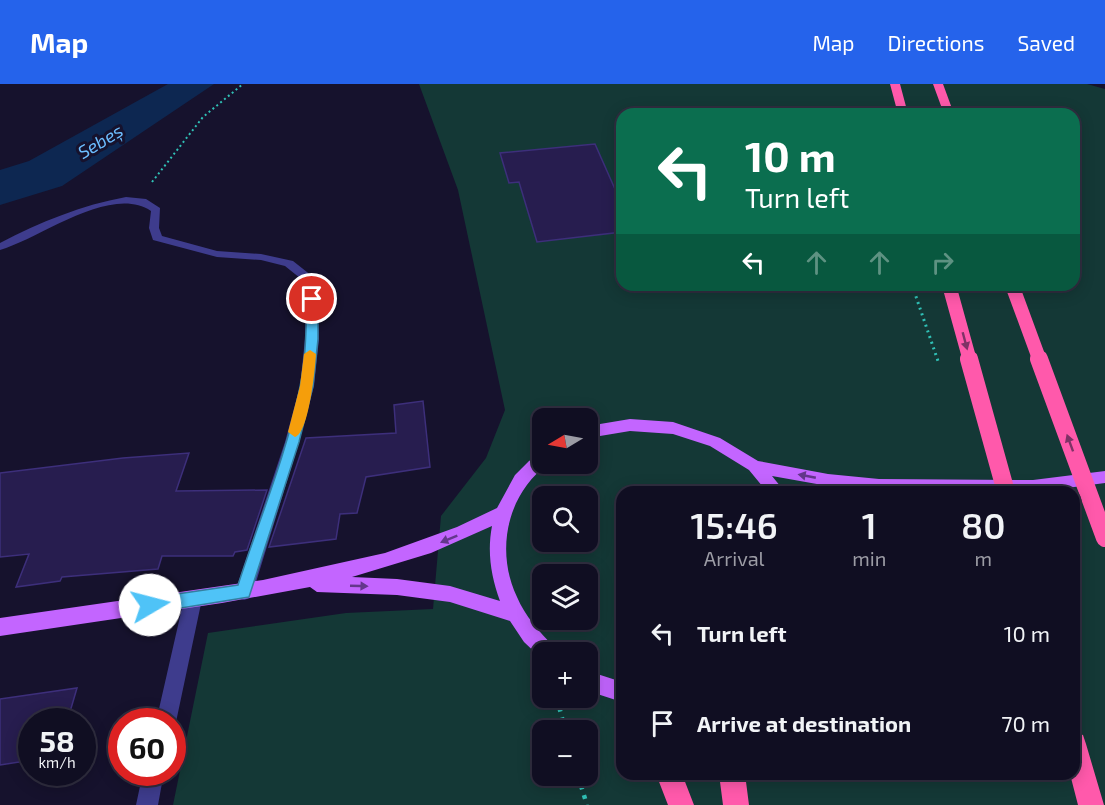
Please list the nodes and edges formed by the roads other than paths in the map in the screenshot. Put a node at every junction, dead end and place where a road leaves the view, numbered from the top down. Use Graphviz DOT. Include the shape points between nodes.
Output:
graph roads {
  1 [pos="895,84"];
  2 [pos="938,84"];
  3 [pos="901,108"];
  4 [pos="947,108"];
  5 [pos="0,247"];
  6 [pos="952,291"];
  7 [pos="1014,291"];
  8 [pos="598,430"];
  9 [pos="754,466"];
  10 [pos="532,468"];
  11 [pos="1105,477"];
  12 [pos="772,486"];
  13 [pos="1004,486"];
  14 [pos="1033,486"];
  15 [pos="501,514"];
  16 [pos="1105,538"];
  17 [pos="300,583"];
  18 [pos="243,592"];
  19 [pos="193,599"];
  20 [pos="514,614"];
  21 [pos="0,627"];
  22 [pos="538,642"];
  23 [pos="598,684"];
  24 [pos="616,690"];
  25 [pos="169,708"];
  26 [pos="1080,766"];
  27 [pos="671,780"];
  28 [pos="733,780"];
  29 [pos="151,786"];
  30 [pos="147,805"];
  31 [pos="681,805"];
  32 [pos="736,805"];
  33 [pos="1091,805"];
  1 -- 3 [label="highway"];
  2 -- 4 [label="highway"];
  5 -- 18 [label="street" via="65,217 122,201 141,201 156,210 157,238 217,254 289,263 306,276 312,299 307,386"];
  6 -- 13 [label="highway, one-way, bridge"];
  16 -- 7 [label="highway, one-way, bridge"];
  8 -- 9 [label="main road" via="630,424 673,428 716,442"];
  9 -- 12 [label="main road"];
  14 -- 9 [label="main road, one-way" via="879,485"];
  10 -- 15 [label="main road" via="520,477"];
  11 -- 14 [label="main road"];
  15 -- 17 [label="main road, one-way" via="448,541"];
  15 -- 20 [label="main road" via="496,546 500,580"];
  17 -- 18 [label="main road"];
  17 -- 20 [label="main road, one-way" via="397,587 450,594"];
  18 -- 19 [label="main road"];
  19 -- 21 [label="main road"];
  19 -- 25 [label="street"];
  20 -- 22 [label="main road"];
  23 -- 24 [label="main road"];
  26 -- 33 [label="highway"];
  27 -- 31 [label="highway"];
  28 -- 32 [label="highway"];
  29 -- 30 [label="street"];
}
